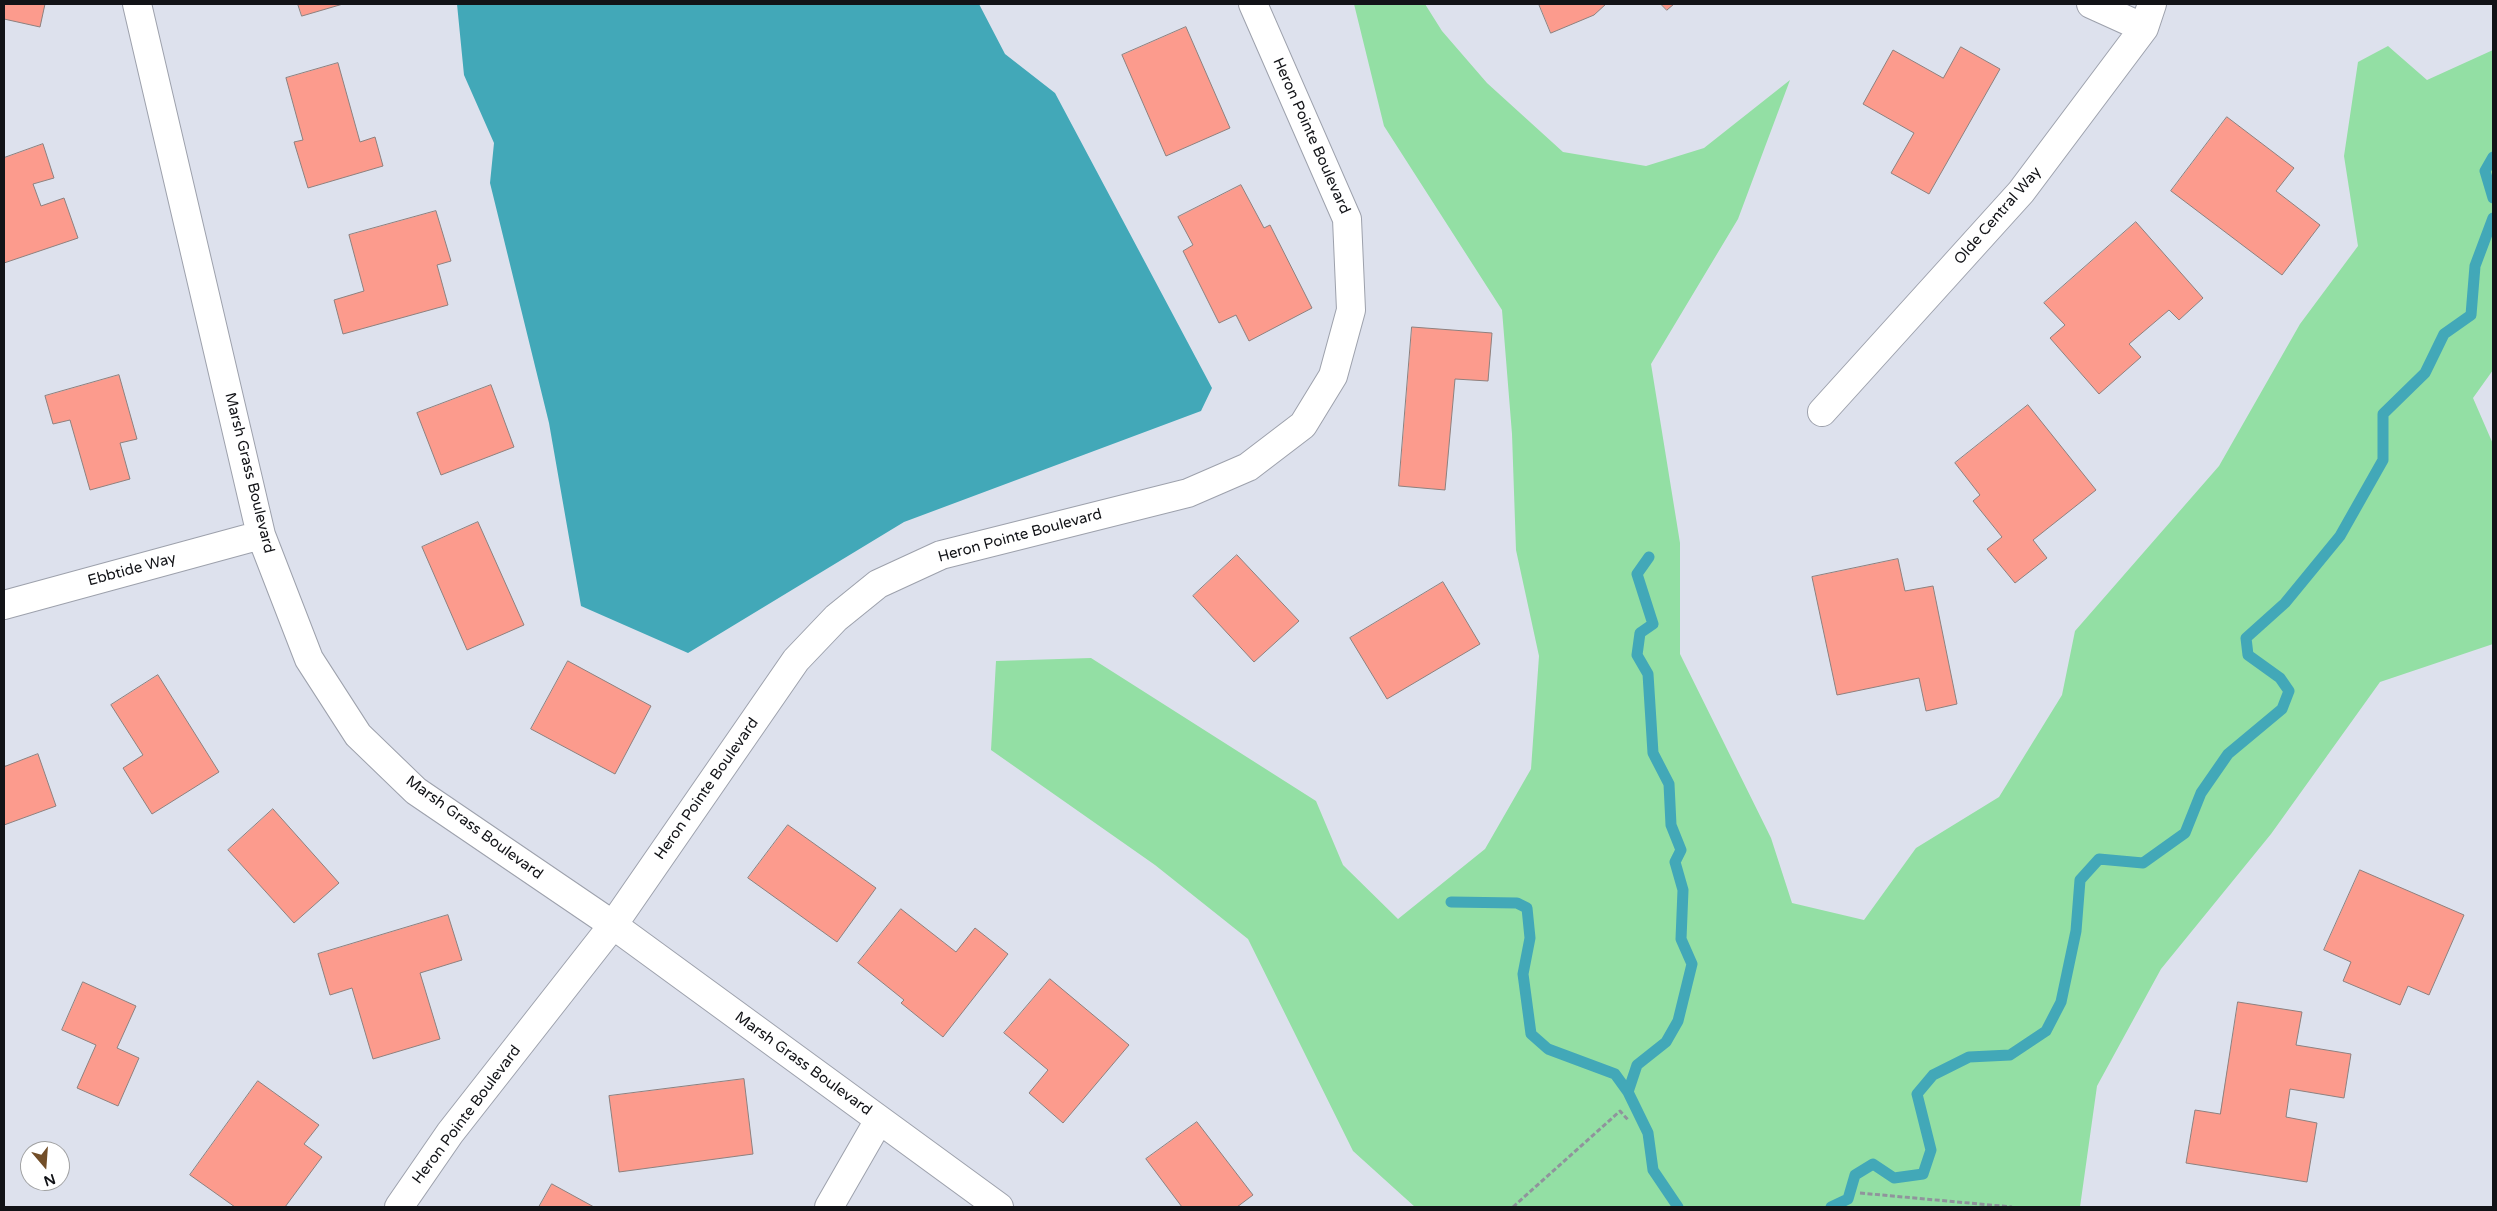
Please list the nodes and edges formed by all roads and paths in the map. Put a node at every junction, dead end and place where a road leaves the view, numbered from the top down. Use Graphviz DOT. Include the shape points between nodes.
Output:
graph roads {
  1 [pos="137,4"];
  2 [pos="1253,4"];
  3 [pos="2091,4"];
  4 [pos="2148,16"];
  5 [pos="1822,412"];
  6 [pos="261,535"];
  7 [pos="4,605"];
  8 [pos="613,925"];
  9 [pos="879,1120"];
  10 [pos="1629,1121"];
  11 [pos="1860,1193"];
  12 [pos="398,1207"];
  13 [pos="829,1207"];
  14 [pos="999,1207"];
  15 [pos="1513,1207"];
  16 [pos="2012,1207"];
  1 -- 6 [label="street, Marsh Grass Boulevard"];
  2 -- 8 [label="street, Heron Pointe Boulevard" via="1347,219 1351,310 1333,376 1303,425 1248,467 1188,493 941,555 878,584 836,618 796,660"];
  3 -- 4 [label="street"];
  4 -- 5 [label="street, Olde Central Way" via="2021,192"];
  6 -- 7 [label="street, Ebbtide Way"];
  6 -- 8 [label="street, Marsh Grass Boulevard" via="309,659 358,734 416,791"];
  8 -- 9 [label="street, Marsh Grass Boulevard"];
  8 -- 12 [label="street, Heron Pointe Boulevard" via="450,1133"];
  9 -- 13 [label="street"];
  9 -- 14 [label="street, Marsh Grass Boulevard"];
  10 -- 15 [label="path" via="1620,1111"];
  11 -- 16 [label="path"];
}
